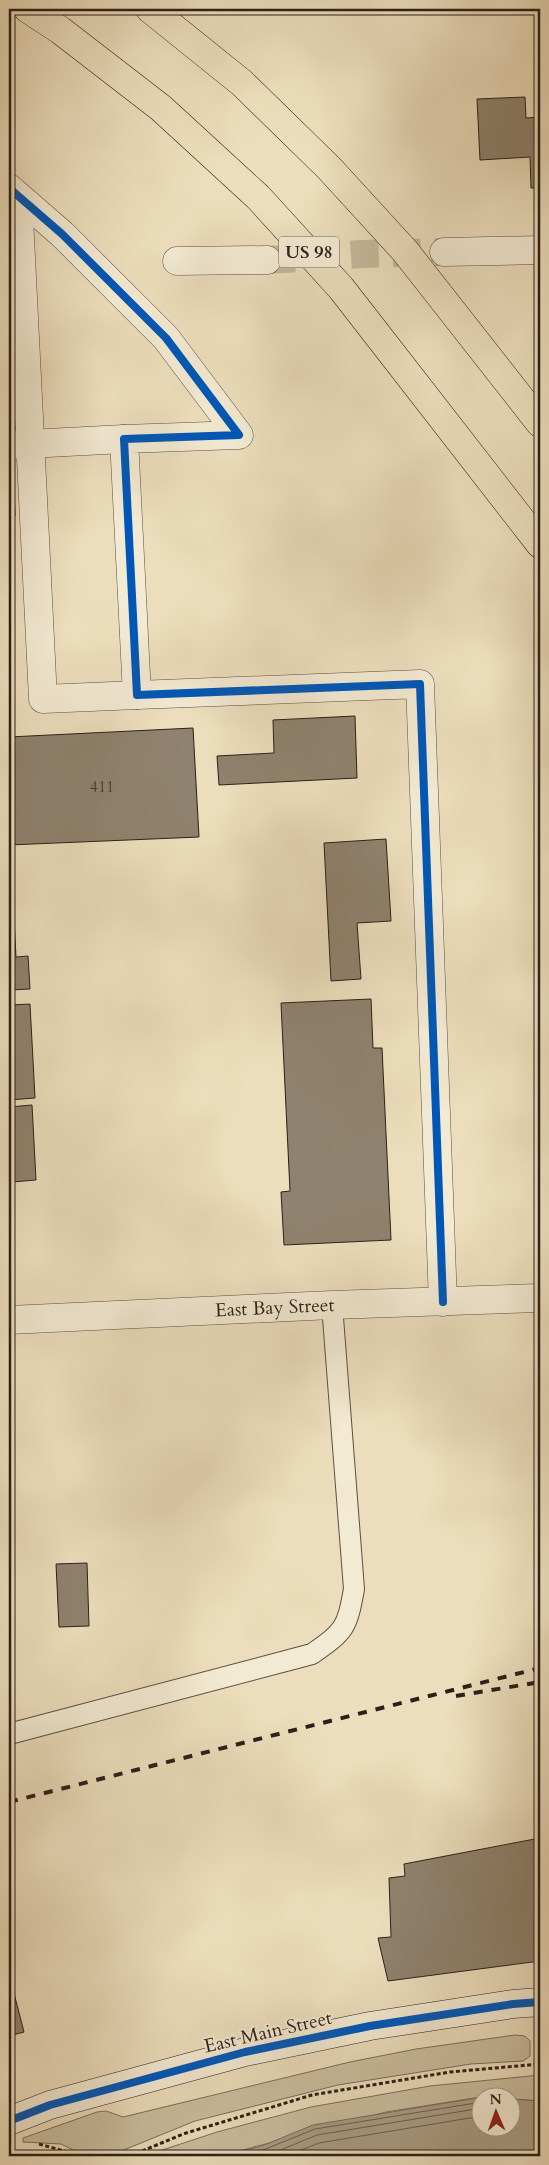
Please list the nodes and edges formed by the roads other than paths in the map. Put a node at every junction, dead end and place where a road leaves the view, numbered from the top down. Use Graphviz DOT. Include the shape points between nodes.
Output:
graph roads {
  1 [pos="28,9"];
  2 [pos="150,9"];
  3 [pos="14,192"];
  4 [pos="540,250"];
  5 [pos="444,252"];
  6 [pos="267,260"];
  7 [pos="177,261"];
  8 [pos="540,423"];
  9 [pos="124,439"];
  10 [pos="20,444"];
  11 [pos="540,544"];
  12 [pos="137,695"];
  13 [pos="540,1298"];
  14 [pos="443,1302"];
  15 [pos="332,1305"];
  16 [pos="9,1320"];
  17 [pos="9,1734"];
  18 [pos="540,2002"];
  19 [pos="9,2121"];
  1 -- 11 [label="main road, US 98" via="161,108 258,197 341,288"];
  2 -- 8 [label="main road" via="242,83 329,168 405,251"];
  3 -- 9 [label="street" via="62,234 166,338 239,434"];
  3 -- 10 [label="street"];
  4 -- 5 [label="street"];
  6 -- 7 [label="street"];
  9 -- 10 [label="street"];
  9 -- 12 [label="street"];
  10 -- 12 [label="street" via="43,699"];
  12 -- 14 [label="street" via="420,684"];
  13 -- 14 [label="street, East Bay Street"];
  14 -- 15 [label="street, East Bay Street"];
  15 -- 16 [label="street, East Bay Street"];
  15 -- 17 [label="lane" via="354,1588 349,1618 336,1638 312,1654"];
  18 -- 19 [label="street, East Main Street" via="370,2026 245,2052 50,2105"];
}
